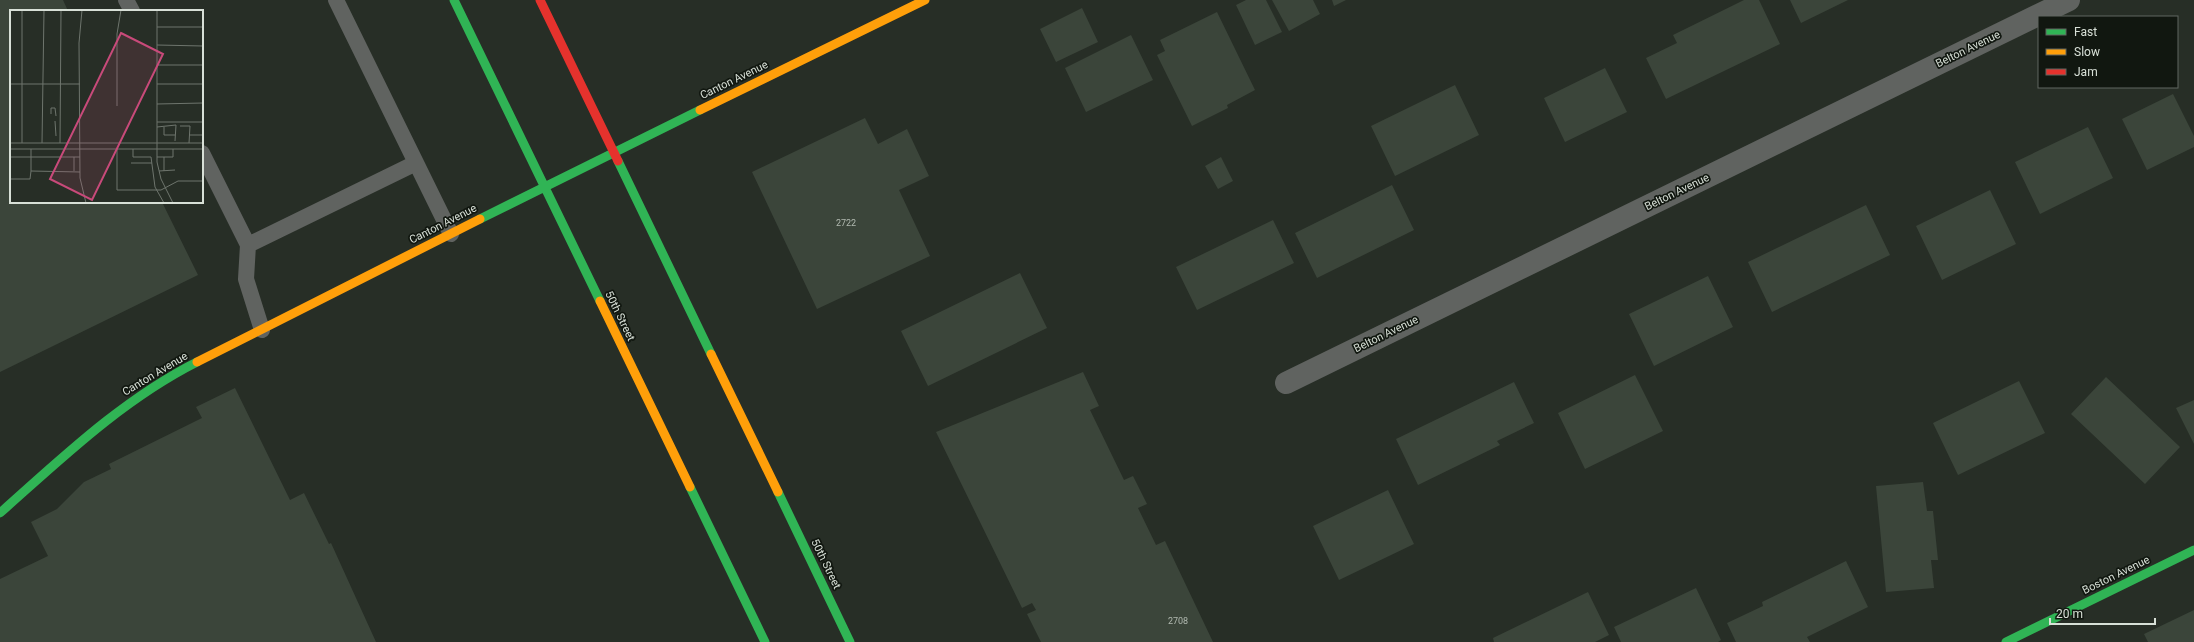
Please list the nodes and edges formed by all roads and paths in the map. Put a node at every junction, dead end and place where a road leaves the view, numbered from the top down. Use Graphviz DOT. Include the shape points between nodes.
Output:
graph roads {
  1 [pos="126,0"];
  2 [pos="336,0"];
  3 [pos="454,0"];
  4 [pos="540,0"];
  5 [pos="926,0"];
  6 [pos="2068,0"];
  7 [pos="131,10"];
  8 [pos="613,152"];
  9 [pos="203,155"];
  10 [pos="416,163"];
  11 [pos="544,186"];
  12 [pos="451,234"];
  13 [pos="248,245"];
  14 [pos="262,330"];
  15 [pos="1286,383"];
  16 [pos="0,513"];
  17 [pos="2194,550"];
  18 [pos="2019,639"];
  19 [pos="765,642"];
  20 [pos="850,642"];
  1 -- 7 [label="lane"];
  2 -- 10 [label="lane"];
  3 -- 11 [label="main road, 50th Street"];
  4 -- 8 [label="main road, 50th Street"];
  5 -- 8 [label="main road, Canton Avenue"];
  6 -- 15 [label="street, Belton Avenue"];
  8 -- 11 [label="main road, Canton Avenue"];
  8 -- 20 [label="main road, 50th Street"];
  9 -- 13 [label="lane"];
  10 -- 12 [label="lane"];
  10 -- 13 [label="lane"];
  11 -- 12 [label="main road, Canton Avenue"];
  11 -- 19 [label="main road, 50th Street"];
  12 -- 14 [label="main road, Canton Avenue"];
  13 -- 14 [label="lane" via="246,279"];
  14 -- 16 [label="main road, Canton Avenue" via="192,365 132,401 90,432"];
  17 -- 18 [label="main road, Boston Avenue"];
}
